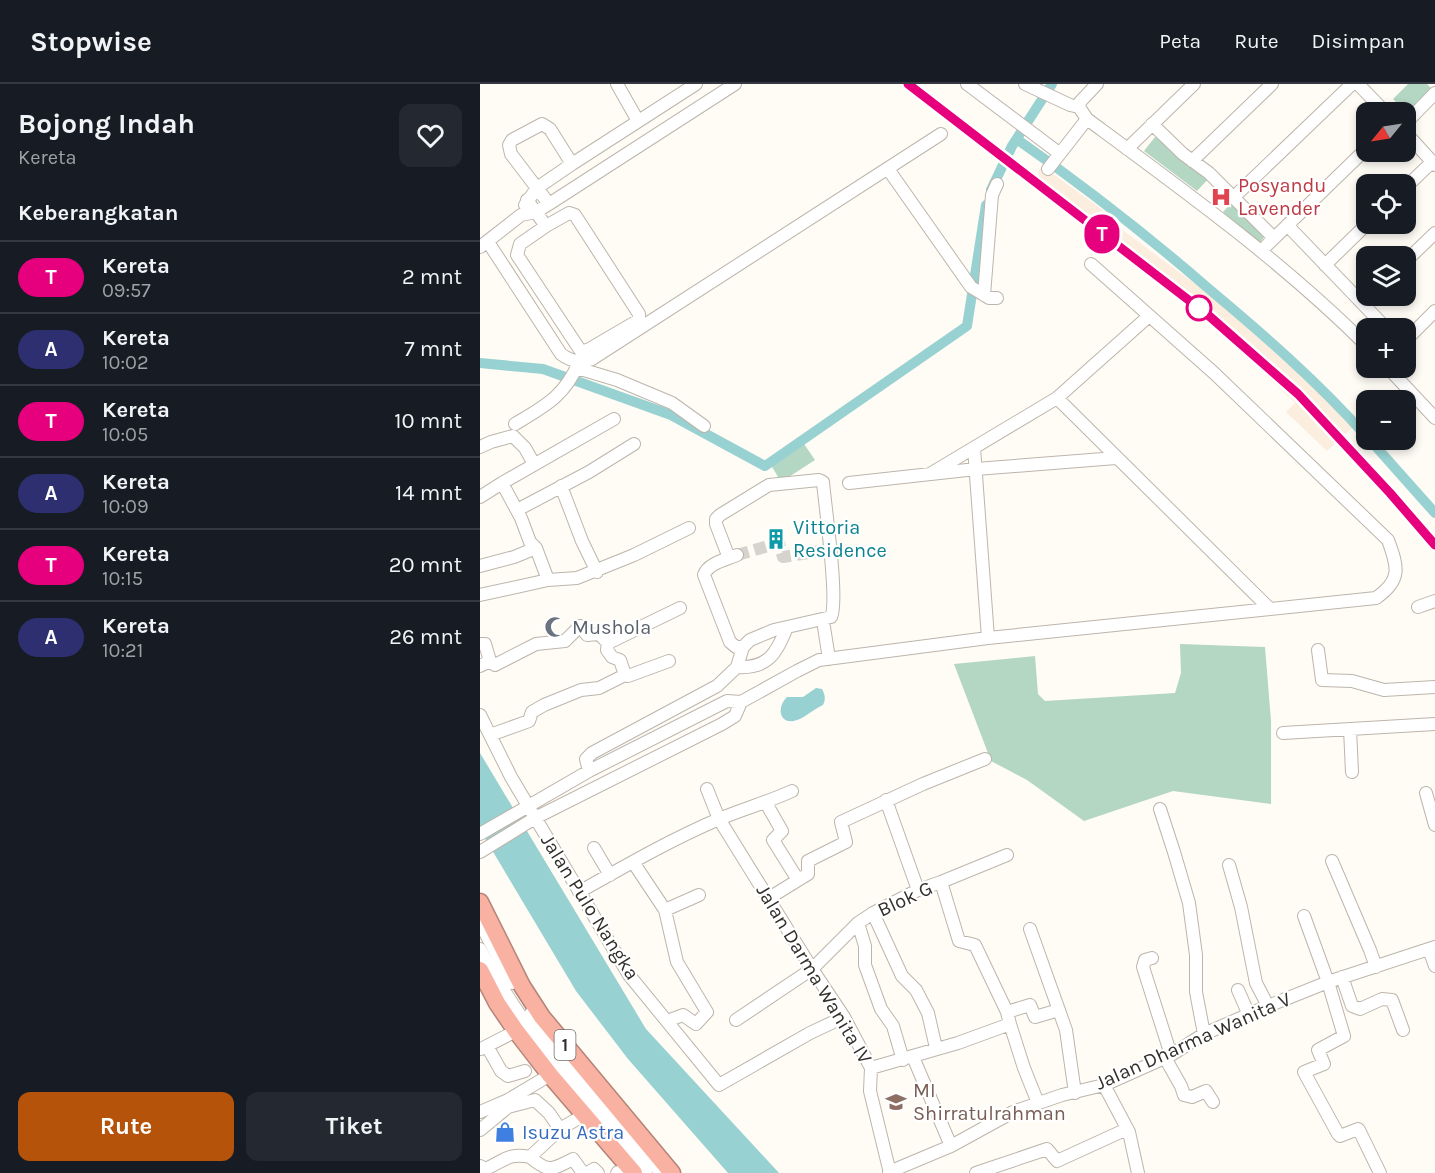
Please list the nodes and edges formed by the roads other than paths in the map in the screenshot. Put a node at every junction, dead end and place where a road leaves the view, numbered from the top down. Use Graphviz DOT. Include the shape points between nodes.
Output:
graph roads {
  1 [pos="617,84"];
  2 [pos="696,84"];
  3 [pos="735,84"];
  4 [pos="967,84"];
  5 [pos="1025,84"];
  6 [pos="1097,84"];
  7 [pos="1194,84"];
  8 [pos="1272,84"];
  9 [pos="1352,84"];
  10 [pos="1358,84"];
  11 [pos="684,92"];
  12 [pos="1435,93"];
  13 [pos="1375,102"];
  14 [pos="1075,106"];
  15 [pos="696,109"];
  16 [pos="1416,113"];
  17 [pos="1087,119"];
  18 [pos="638,121"];
  19 [pos="1152,124"];
  20 [pos="941,134"];
  21 [pos="1416,144"];
  22 [pos="1127,149"];
  23 [pos="1356,159"];
  24 [pos="1192,161"];
  25 [pos="1434,163"];
  26 [pos="572,164"];
  27 [pos="888,169"];
  28 [pos="1416,178"];
  29 [pos="998,184"];
  30 [pos="537,188"];
  31 [pos="1234,197"];
  32 [pos="527,200"];
  33 [pos="549,204"];
  34 [pos="536,212"];
  35 [pos="521,215"];
  36 [pos="1287,225"];
  37 [pos="546,226"];
  38 [pos="1435,233"];
  39 [pos="1357,234"];
  40 [pos="484,244"];
  41 [pos="1416,251"];
  42 [pos="1091,264"];
  43 [pos="1325,265"];
  44 [pos="1356,291"];
  45 [pos="978,292"];
  46 [pos="997,298"];
  47 [pos="1435,311"];
  48 [pos="1149,316"];
  49 [pos="1416,330"];
  50 [pos="1356,335"];
  51 [pos="577,367"];
  52 [pos="1398,378"];
  53 [pos="1057,398"];
  54 [pos="1434,414"];
  55 [pos="614,419"];
  56 [pos="515,424"];
  57 [pos="704,426"];
  58 [pos="634,444"];
  59 [pos="480,447"];
  60 [pos="974,448"];
  61 [pos="1116,458"];
  62 [pos="534,464"];
  63 [pos="976,470"];
  64 [pos="930,474"];
  65 [pos="502,483"];
  66 [pos="849,483"];
  67 [pos="561,486"];
  68 [pos="480,497"];
  69 [pos="517,510"];
  70 [pos="689,528"];
  71 [pos="536,548"];
  72 [pos="480,566"];
  73 [pos="597,572"];
  74 [pos="548,580"];
  75 [pos="480,595"];
  76 [pos="1435,601"];
  77 [pos="1418,607"];
  78 [pos="680,608"];
  79 [pos="1270,609"];
  80 [pos="787,627"];
  81 [pos="825,627"];
  82 [pos="988,638"];
  83 [pos="608,643"];
  84 [pos="480,644"];
  85 [pos="743,647"];
  86 [pos="1318,650"];
  87 [pos="830,658"];
  88 [pos="669,661"];
  89 [pos="485,663"];
  90 [pos="737,667"];
  91 [pos="626,675"];
  92 [pos="1435,687"];
  93 [pos="741,702"];
  94 [pos="480,715"];
  95 [pos="1435,724"];
  96 [pos="1350,729"];
  97 [pos="631,731"];
  98 [pos="1283,733"];
  99 [pos="490,735"];
  100 [pos="632,750"];
  101 [pos="985,759"];
  102 [pos="640,766"];
  103 [pos="589,771"];
  104 [pos="1352,772"];
  105 [pos="707,789"];
  106 [pos="792,791"];
  107 [pos="1426,793"];
  108 [pos="886,800"];
  109 [pos="766,803"];
  110 [pos="524,807"];
  111 [pos="1160,810"];
  112 [pos="719,819"];
  113 [pos="532,820"];
  114 [pos="1435,825"];
  115 [pos="480,834"];
  116 [pos="594,848"];
  117 [pos="480,852"];
  118 [pos="1007,855"];
  119 [pos="1332,861"];
  120 [pos="633,862"];
  121 [pos="1229,865"];
  122 [pos="610,875"];
  123 [pos="798,880"];
  124 [pos="940,882"];
  125 [pos="918,890"];
  126 [pos="579,892"];
  127 [pos="699,895"];
  128 [pos="769,898"];
  129 [pos="480,902"];
  130 [pos="665,910"];
  131 [pos="873,913"];
  132 [pos="1304,916"];
  133 [pos="480,923"];
  134 [pos="858,923"];
  135 [pos="1030,929"];
  136 [pos="1432,948"];
  137 [pos="480,950"];
  138 [pos="1152,958"];
  139 [pos="1435,966"];
  140 [pos="1376,967"];
  141 [pos="812,969"];
  142 [pos="480,970"];
  143 [pos="1342,977"];
  144 [pos="1328,982"];
  145 [pos="1238,990"];
  146 [pos="1268,1006"];
  147 [pos="1059,1010"];
  148 [pos="1249,1015"];
  149 [pos="844,1017"];
  150 [pos="1009,1018"];
  151 [pos="736,1020"];
  152 [pos="666,1022"];
  153 [pos="1403,1030"];
  154 [pos="516,1031"];
  155 [pos="1204,1034"];
  156 [pos="484,1048"];
  157 [pos="936,1048"];
  158 [pos="1167,1056"];
  159 [pos="908,1058"];
  160 [pos="871,1068"];
  161 [pos="525,1071"];
  162 [pos="550,1076"];
  163 [pos="1104,1085"];
  164 [pos="1075,1093"];
  165 [pos="1038,1102"];
  166 [pos="1213,1102"];
  167 [pos="480,1112"];
  168 [pos="584,1115"];
  169 [pos="560,1129"];
  170 [pos="1127,1129"];
  171 [pos="480,1130"];
  172 [pos="951,1146"];
  173 [pos="530,1157"];
  174 [pos="480,1166"];
  175 [pos="585,1173"];
  176 [pos="598,1173"];
  177 [pos="634,1173"];
  178 [pos="646,1173"];
  179 [pos="661,1173"];
  180 [pos="672,1173"];
  181 [pos="890,1173"];
  182 [pos="976,1173"];
  183 [pos="1138,1173"];
  184 [pos="1380,1173"];
  1 -- 18 [label="street"];
  2 -- 11 [label="street"];
  3 -- 15 [label="street"];
  4 -- 17 [label="street" via="1038,138 1053,162"];
  5 -- 14 [label="street"];
  6 -- 14 [label="street"];
  7 -- 19 [label="street"];
  8 -- 24 [label="street"];
  9 -- 31 [label="street"];
  10 -- 13 [label="street"];
  11 -- 15 [label="street"];
  11 -- 18 [label="street"];
  12 -- 16 [label="street"];
  14 -- 17 [label="street"];
  15 -- 33 [label="street"];
  17 -- 22 [label="street"];
  18 -- 26 [label="street"];
  19 -- 22 [label="street"];
  19 -- 24 [label="street"];
  20 -- 27 [label="street"];
  21 -- 25 [label="street"];
  22 -- 50 [label="street" via="1286,271"];
  23 -- 36 [label="street"];
  24 -- 31 [label="street"];
  25 -- 28 [label="street"];
  26 -- 30 [label="street"];
  26 -- 30 [label="street" via="550,129 542,124 512,140 510,154"];
  27 -- 45 [label="street"];
  27 -- 51 [label="street"];
  29 -- 45 [label="street" via="992,195"];
  30 -- 32 [label="street"];
  30 -- 33 [label="street"];
  31 -- 36 [label="street" via="1270,242"];
  32 -- 34 [label="street"];
  32 -- 35 [label="street"];
  33 -- 34 [label="street"];
  34 -- 35 [label="street"];
  34 -- 37 [label="street"];
  35 -- 40 [label="street"];
  36 -- 43 [label="street"];
  37 -- 37 [label="street" via="569,213 574,215 639,314 639,320 586,351 580,350 517,255 520,244"];
  38 -- 41 [label="street"];
  39 -- 43 [label="street"];
  40 -- 51 [label="street" via="561,354"];
  42 -- 48 [label="street"];
  43 -- 44 [label="street"];
  45 -- 46 [label="street"];
  47 -- 49 [label="street"];
  48 -- 53 [label="street"];
  48 -- 79 [label="street" via="1215,373 1388,540 1396,573 1390,588 1376,598"];
  51 -- 56 [label="street" via="556,398"];
  51 -- 57 [label="street" via="672,403"];
  52 -- 54 [label="street"];
  53 -- 60 [label="street"];
  53 -- 61 [label="street"];
  55 -- 62 [label="street"];
  58 -- 67 [label="street"];
  59 -- 62 [label="street" via="513,436"];
  60 -- 63 [label="street"];
  60 -- 64 [label="street"];
  61 -- 63 [label="street"];
  61 -- 79 [label="street"];
  62 -- 65 [label="street"];
  63 -- 64 [label="street"];
  63 -- 82 [label="street"];
  64 -- 66 [label="street"];
  65 -- 68 [label="street"];
  65 -- 69 [label="street"];
  67 -- 69 [label="street"];
  67 -- 73 [label="street"];
  69 -- 71 [label="street"];
  70 -- 73 [label="street"];
  71 -- 72 [label="street"];
  71 -- 74 [label="street"];
  73 -- 74 [label="street"];
  74 -- 75 [label="street"];
  76 -- 77 [label="street"];
  78 -- 83 [label="street"];
  79 -- 82 [label="street"];
  80 -- 85 [label="street" via="763,634"];
  80 -- 85 [label="street" via="828,618 833,613 823,482 819,480 769,485 720,515 716,524 733,557 711,566 704,575 730,642"];
  80 -- 90 [label="street" via="775,652 764,664"];
  81 -- 87 [label="street"];
  82 -- 87 [label="street"];
  83 -- 89 [label="street" via="598,634 587,635 580,626 565,641 536,644 495,665"];
  83 -- 91 [label="street" via="607,650 620,660"];
  84 -- 89 [label="street" via="485,644"];
  85 -- 90 [label="street"];
  86 -- 92 [label="street" via="1322,680 1352,681 1384,690"];
  87 -- 93 [label="street" via="812,662"];
  88 -- 91 [label="street"];
  90 -- 97 [label="street" via="717,686"];
  91 -- 99 [label="street" via="544,705 532,712 529,722"];
  93 -- 100 [label="street" via="727,701"];
  93 -- 102 [label="street" via="735,716"];
  94 -- 99 [label="street, Jalan Pulo Nangka"];
  95 -- 96 [label="street"];
  96 -- 98 [label="street"];
  96 -- 104 [label="street"];
  97 -- 100 [label="street"];
  97 -- 103 [label="street" via="588,755"];
  99 -- 110 [label="street, Jalan Pulo Nangka"];
  100 -- 102 [label="street"];
  100 -- 103 [label="street"];
  101 -- 108 [label="street"];
  102 -- 113 [label="street"];
  103 -- 110 [label="street"];
  105 -- 112 [label="street, Jalan Darma Wanita IV"];
  106 -- 109 [label="street"];
  107 -- 114 [label="street"];
  108 -- 123 [label="street" via="841,822 846,842 808,861 808,874"];
  108 -- 125 [label="street"];
  109 -- 112 [label="street"];
  109 -- 123 [label="street" via="782,831 773,840"];
  110 -- 113 [label="street, Jalan Pulo Nangka"];
  110 -- 115 [label="street"];
  111 -- 155 [label="street" via="1189,903 1196,992"];
  112 -- 120 [label="street"];
  112 -- 128 [label="street, Jalan Darma Wanita IV"];
  113 -- 117 [label="street"];
  113 -- 126 [label="street, Jalan Pulo Nangka"];
  116 -- 122 [label="street"];
  118 -- 124 [label="street"];
  119 -- 140 [label="street"];
  120 -- 122 [label="street"];
  120 -- 130 [label="street"];
  121 -- 146 [label="street" via="1256,983"];
  122 -- 126 [label="street"];
  123 -- 128 [label="street"];
  124 -- 125 [label="street, Blok G"];
  124 -- 150 [label="street, Blok G" via="959,941 975,945"];
  125 -- 131 [label="street, Blok G"];
  126 -- 152 [label="street, Jalan Pulo Nangka" via="629,975"];
  127 -- 130 [label="street"];
  128 -- 141 [label="street, Jalan Darma Wanita IV"];
  129 -- 180 [label="highway, 1" via="542,1017"];
  130 -- 152 [label="street" via="677,962 707,1012 696,1024 683,1015"];
  131 -- 134 [label="street, Blok G"];
  131 -- 157 [label="street" via="902,976 916,990 928,1014"];
  132 -- 144 [label="street"];
  133 -- 179 [label="street" via="540,1027"];
  134 -- 141 [label="street, Blok G"];
  134 -- 159 [label="street" via="865,946 865,965 881,1009"];
  135 -- 147 [label="street"];
  136 -- 139 [label="street"];
  136 -- 140 [label="street, Jalan Dharma Wanita V"];
  137 -- 178 [label="street" via="525,1024"];
  138 -- 158 [label="street" via="1145,960 1143,967"];
  140 -- 143 [label="street, Jalan Dharma Wanita V"];
  141 -- 149 [label="street, Jalan Darma Wanita IV"];
  141 -- 151 [label="street, Blok G"];
  142 -- 154 [label="highway, 1"];
  143 -- 144 [label="street, Jalan Dharma Wanita V"];
  143 -- 153 [label="street" via="1352,1006 1360,1009 1382,999 1392,1000"];
  144 -- 146 [label="street, Jalan Dharma Wanita V"];
  144 -- 184 [label="street" via="1344,1036 1318,1050 1325,1064 1304,1072 1338,1134 1359,1130"];
  145 -- 148 [label="street"];
  146 -- 148 [label="street, Jalan Dharma Wanita V"];
  147 -- 150 [label="street" via="1034,1017 1030,1005"];
  147 -- 164 [label="street" via="1066,1029"];
  148 -- 155 [label="street, Jalan Dharma Wanita V"];
  149 -- 152 [label="street, Jalan Pulo Nangka" via="719,1085"];
  149 -- 160 [label="street, Jalan Darma Wanita IV"];
  150 -- 157 [label="street" via="958,1043"];
  150 -- 165 [label="street"];
  154 -- 156 [label="street"];
  154 -- 162 [label="highway, 1"];
  155 -- 158 [label="street, Jalan Dharma Wanita V"];
  156 -- 161 [label="street" via="508,1076"];
  157 -- 159 [label="street"];
  158 -- 163 [label="street, Jalan Dharma Wanita V"];
  158 -- 166 [label="street" via="1184,1095 1193,1097 1206,1090"];
  159 -- 160 [label="street"];
  159 -- 172 [label="street"];
  160 -- 181 [label="street, Jalan Darma Wanita IV" via="870,1091"];
  162 -- 167 [label="street"];
  162 -- 168 [label="highway, 1"];
  163 -- 164 [label="street, Jalan Dharma Wanita V"];
  163 -- 170 [label="street"];
  164 -- 165 [label="street, Jalan Dharma Wanita V"];
  165 -- 172 [label="street, Jalan Dharma Wanita V"];
  168 -- 169 [label="street"];
  168 -- 177 [label="highway, 1"];
  169 -- 171 [label="street" via="535,1100 508,1107"];
  169 -- 173 [label="street"];
  170 -- 182 [label="street" via="1057,1161 1047,1149"];
  170 -- 183 [label="street"];
  172 -- 181 [label="street, Jalan Dharma Wanita V"];
  173 -- 174 [label="street" via="510,1155 489,1168"];
  173 -- 175 [label="street" via="541,1168 550,1170 573,1159"];
  175 -- 176 [label="street" via="594,1169"];
}
